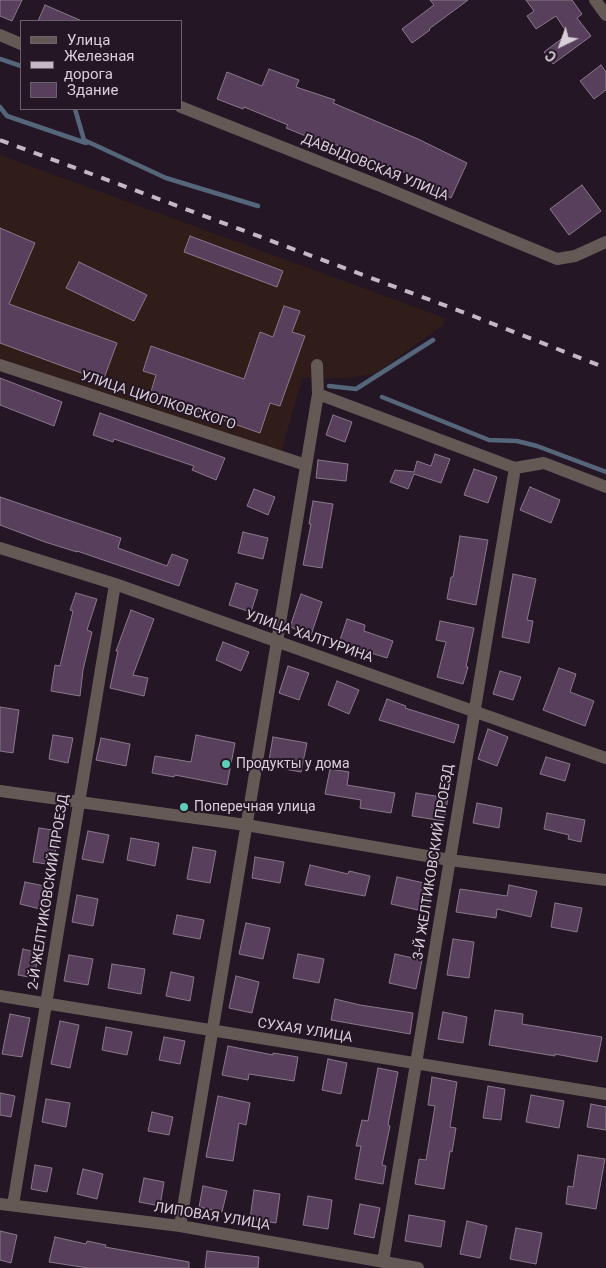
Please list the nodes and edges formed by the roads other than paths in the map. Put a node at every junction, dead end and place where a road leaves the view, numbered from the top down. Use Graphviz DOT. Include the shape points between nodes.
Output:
graph roads {
  1 [pos="595,0"];
  2 [pos="606,15"];
  3 [pos="0,35"];
  4 [pos="20,44"];
  5 [pos="182,107"];
  6 [pos="606,242"];
  7 [pos="317,364"];
  8 [pos="0,365"];
  9 [pos="318,394"];
  10 [pos="306,465"];
  11 [pos="515,468"];
  12 [pos="606,487"];
  13 [pos="0,548"];
  14 [pos="114,584"];
  15 [pos="277,642"];
  16 [pos="475,710"];
  17 [pos="606,758"];
  18 [pos="0,791"];
  19 [pos="79,802"];
  20 [pos="246,824"];
  21 [pos="450,860"];
  22 [pos="606,880"];
  23 [pos="0,996"];
  24 [pos="46,1004"];
  25 [pos="212,1031"];
  26 [pos="416,1064"];
  27 [pos="606,1094"];
  28 [pos="6,1205"];
  29 [pos="180,1226"];
  30 [pos="383,1262"];
  31 [pos="418,1268"];
  1 -- 2 [label="street"];
  3 -- 4 [label="street"];
  5 -- 6 [label="street, ДАВЫДОВСКАЯ УЛИЦА" via="558,260"];
  7 -- 9 [label="street"];
  8 -- 10 [label="street, УЛИЦА ЦИОЛКОВСКОГО"];
  9 -- 10 [label="street"];
  9 -- 11 [label="street"];
  10 -- 15 [label="street"];
  11 -- 12 [label="street" via="544,463"];
  11 -- 16 [label="street, 3-Й ЖЕЛТИКОВСКИЙ ПРОЕЗД"];
  13 -- 14 [label="street, УЛИЦА ХАЛТУРИНА"];
  14 -- 15 [label="street, УЛИЦА ХАЛТУРИНА"];
  14 -- 19 [label="street, 2-Й ЖЕЛТИКОВСКИЙ ПРОЕЗД"];
  15 -- 16 [label="street, УЛИЦА ХАЛТУРИНА"];
  15 -- 20 [label="street"];
  16 -- 17 [label="street, УЛИЦА ХАЛТУРИНА"];
  16 -- 21 [label="street, 3-Й ЖЕЛТИКОВСКИЙ ПРОЕЗД"];
  18 -- 19 [label="street"];
  19 -- 20 [label="street"];
  19 -- 24 [label="street, 2-Й ЖЕЛТИКОВСКИЙ ПРОЕЗД"];
  20 -- 21 [label="street"];
  20 -- 25 [label="street"];
  21 -- 22 [label="street"];
  21 -- 26 [label="street, 3-Й ЖЕЛТИКОВСКИЙ ПРОЕЗД"];
  23 -- 24 [label="street, СУХАЯ УЛИЦА"];
  24 -- 25 [label="street, СУХАЯ УЛИЦА"];
  24 -- 28 [label="street, 2-Й ЖЕЛТИКОВСКИЙ ПРОЕЗД"];
  25 -- 26 [label="street, СУХАЯ УЛИЦА"];
  25 -- 29 [label="street"];
  26 -- 27 [label="street, СУХАЯ УЛИЦА"];
  26 -- 30 [label="street, 3-Й ЖЕЛТИКОВСКИЙ ПРОЕЗД"];
  28 -- 29 [label="street, ЛИПОВАЯ УЛИЦА"];
  29 -- 30 [label="street, ЛИПОВАЯ УЛИЦА"];
  30 -- 31 [label="street, ЛИПОВАЯ УЛИЦА"];
}
